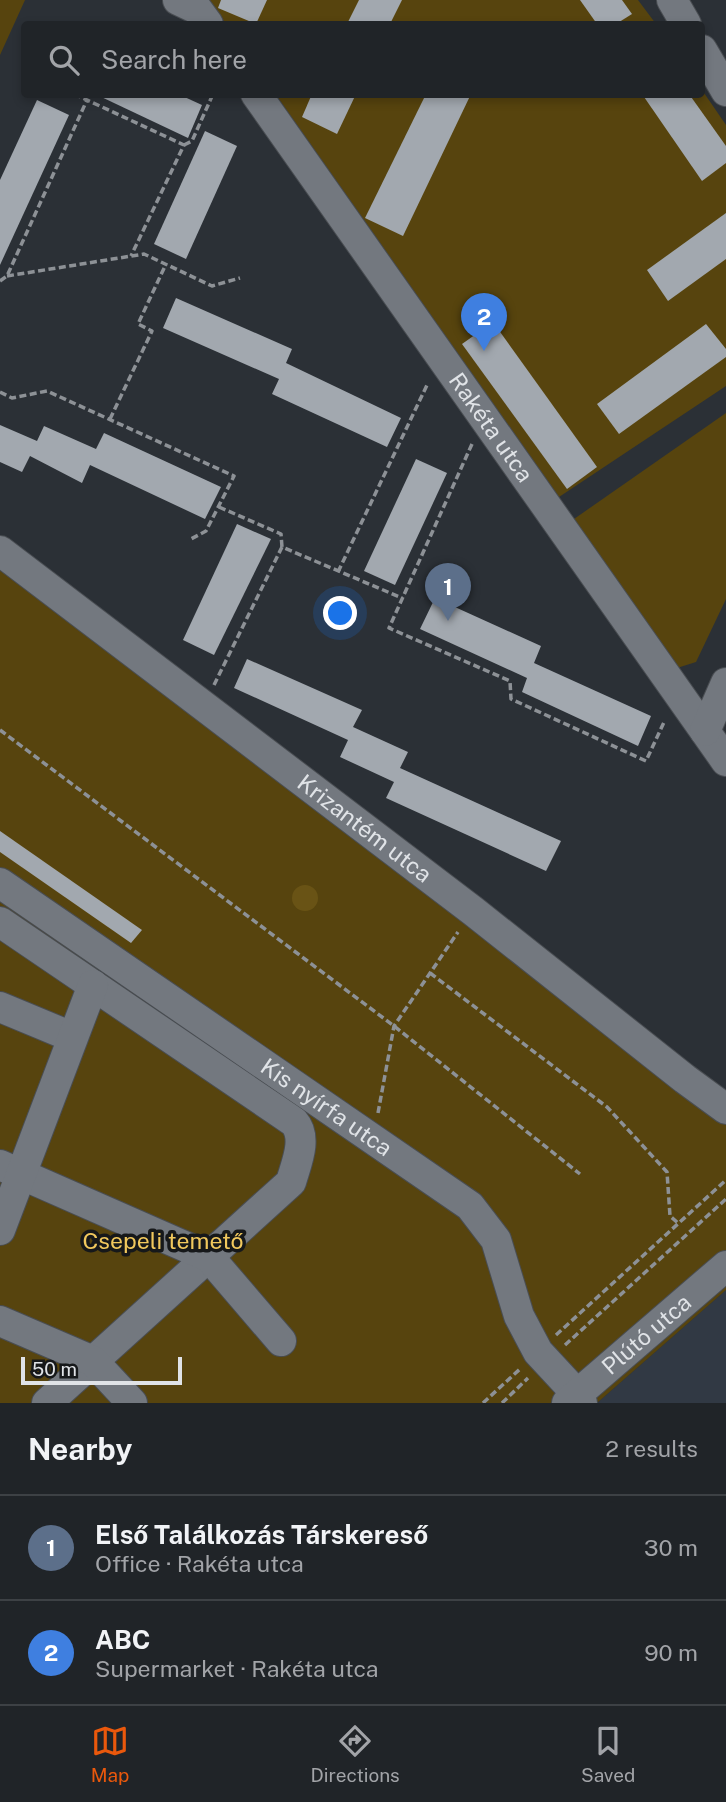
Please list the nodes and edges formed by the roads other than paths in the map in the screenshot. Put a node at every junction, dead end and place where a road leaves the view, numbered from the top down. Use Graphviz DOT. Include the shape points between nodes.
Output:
graph roads {
  1 [pos="672,0"];
  2 [pos="684,21"];
  3 [pos="705,55"];
  4 [pos="726,91"];
  5 [pos="260,98"];
  6 [pos="0,551"];
  7 [pos="726,683"];
  8 [pos="705,731"];
  9 [pos="726,761"];
  10 [pos="0,883"];
  11 [pos="0,922"];
  12 [pos="93,985"];
  13 [pos="0,1007"];
  14 [pos="72,1037"];
  15 [pos="720,1093"];
  16 [pos="10,1169"];
  17 [pos="0,1230"];
  18 [pos="209,1257"];
  19 [pos="726,1266"];
  20 [pos="0,1321"];
  21 [pos="281,1341"];
  22 [pos="93,1361"];
  23 [pos="575,1400"];
  24 [pos="47,1403"];
  25 [pos="132,1403"];
  1 -- 2 [label="street"];
  3 -- 4 [label="street"];
  5 -- 8 [label="street, Rakéta utca"];
  6 -- 15 [label="street, Krizantém utca"];
  7 -- 8 [label="street"];
  8 -- 9 [label="street, Rakéta utca"];
  10 -- 23 [label="street, Kis nyírfa utca" via="470,1206 496,1240 519,1316 542,1357"];
  11 -- 12 [label="street"];
  12 -- 14 [label="street"];
  12 -- 18 [label="street" via="300,1129 301,1146 291,1182"];
  13 -- 14 [label="street"];
  14 -- 16 [label="street"];
  16 -- 17 [label="street"];
  16 -- 18 [label="street"];
  18 -- 21 [label="street"];
  18 -- 22 [label="street"];
  19 -- 23 [label="street, Plútó utca"];
  20 -- 22 [label="street"];
  22 -- 24 [label="street"];
  22 -- 25 [label="street"];
}
